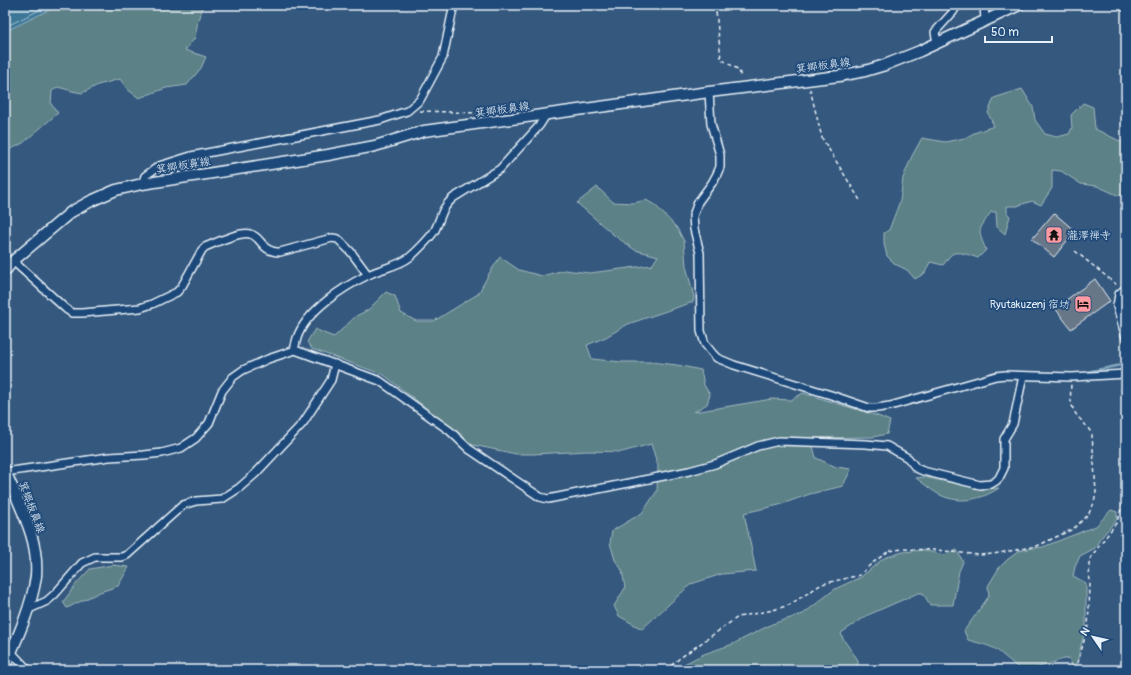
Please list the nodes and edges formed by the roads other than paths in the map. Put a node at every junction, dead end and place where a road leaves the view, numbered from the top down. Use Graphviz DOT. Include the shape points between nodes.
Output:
graph roads {
  1 [pos="453,5"];
  2 [pos="957,5"];
  3 [pos="984,5"];
  4 [pos="1019,5"];
  5 [pos="985,20"];
  6 [pos="937,43"];
  7 [pos="710,92"];
  8 [pos="546,115"];
  9 [pos="142,184"];
  10 [pos="13,261"];
  11 [pos="5,271"];
  12 [pos="368,275"];
  13 [pos="1125,289"];
  14 [pos="1126,302"];
  15 [pos="1117,306"];
  16 [pos="1126,338"];
  17 [pos="296,350"];
  18 [pos="335,364"];
  19 [pos="1124,374"];
  20 [pos="1023,376"];
  21 [pos="5,471"];
  22 [pos="27,610"];
  23 [pos="11,652"];
  24 [pos="5,666"];
  25 [pos="28,670"];
  1 -- 9 [label="street" via="443,57 420,100 402,114 191,156 159,166 144,176"];
  2 -- 6 [label="street" via="935,32"];
  3 -- 5 [label="street"];
  4 -- 5 [label="main road, 箕郷板鼻線"];
  5 -- 6 [label="main road, 箕郷板鼻線"];
  6 -- 7 [label="main road, 箕郷板鼻線" via="870,69 839,76"];
  7 -- 8 [label="main road, 箕郷板鼻線"];
  7 -- 20 [label="street" via="711,124 720,155 720,167 698,202 693,223 700,253 702,331 706,344 713,354 722,361 869,408 890,406 996,376"];
  8 -- 9 [label="main road, 箕郷板鼻線" via="424,131 375,146 328,155"];
  8 -- 12 [label="street" via="500,169 447,203 436,229 410,257"];
  9 -- 10 [label="main road, 箕郷板鼻線" via="116,190 71,212"];
  10 -- 11 [label="main road, 箕郷板鼻線"];
  10 -- 12 [label="street" via="72,313 140,308 152,304 177,292 205,247 242,233 254,236 272,252 332,238 338,239 352,252"];
  12 -- 17 [label="street" via="343,289 308,318 299,331 294,347"];
  13 -- 15 [label="street" via="1119,294"];
  14 -- 15 [label="street"];
  15 -- 16 [label="street"];
  17 -- 18 [label="street"];
  17 -- 21 [label="street" via="268,359 233,377 222,391 209,423 196,438 181,448 162,453 109,457"];
  18 -- 20 [label="street" via="380,381 450,431 469,450 540,497 548,499 689,471 779,441 887,446 908,458 916,468 923,471 980,485 991,484 999,478 1004,468 1004,439 1013,424"];
  18 -- 22 [label="street" via="332,380 303,424 240,488 222,499 183,505 127,555 95,557 82,563 47,601"];
  19 -- 20 [label="street"];
  21 -- 22 [label="main road, 箕郷板鼻線" via="29,527 34,550 36,576"];
  22 -- 23 [label="main road, 箕郷板鼻線"];
  23 -- 24 [label="main road, 箕郷板鼻線"];
  23 -- 25 [label="street"];
}
